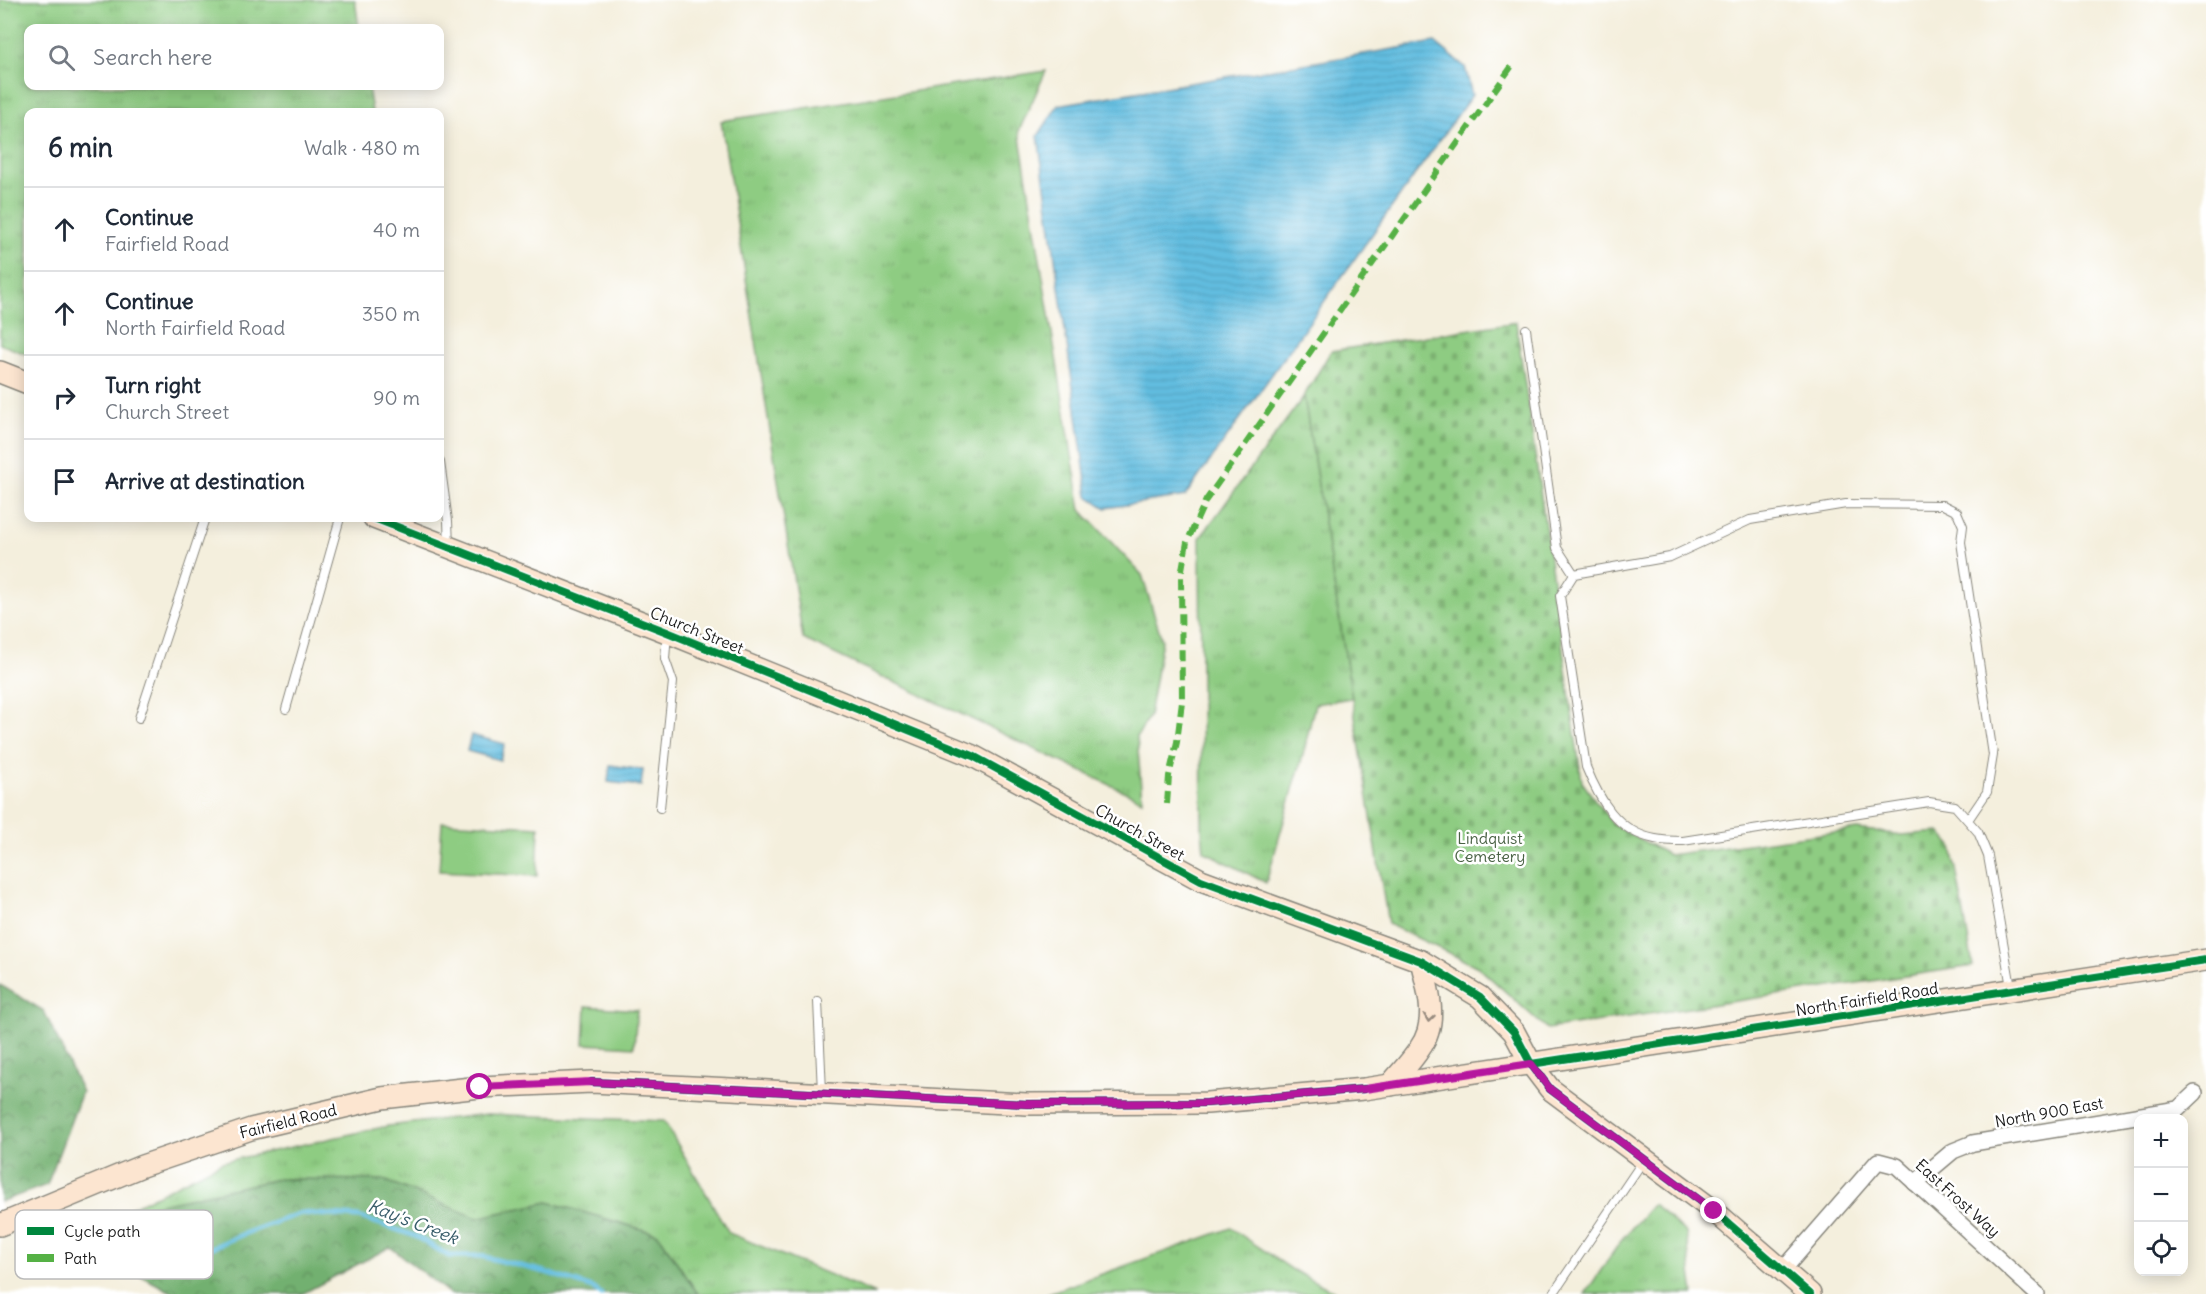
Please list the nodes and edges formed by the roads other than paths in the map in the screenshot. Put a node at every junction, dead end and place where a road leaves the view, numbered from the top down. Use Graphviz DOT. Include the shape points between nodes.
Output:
graph roads {
  1 [pos="1526,329"];
  2 [pos="0,372"];
  3 [pos="24,381"];
  4 [pos="444,492"];
  5 [pos="204,522"];
  6 [pos="339,522"];
  7 [pos="384,522"];
  8 [pos="449,547"];
  9 [pos="1574,574"];
  10 [pos="667,632"];
  11 [pos="286,709"];
  12 [pos="139,718"];
  13 [pos="660,808"];
  14 [pos="1968,820"];
  15 [pos="2206,960"];
  16 [pos="1421,961"];
  17 [pos="2011,991"];
  18 [pos="818,1001"];
  19 [pos="1531,1064"];
  20 [pos="592,1082"];
  21 [pos="1390,1085"];
  22 [pos="2195,1093"];
  23 [pos="822,1094"];
  24 [pos="1645,1159"];
  25 [pos="1915,1183"];
  26 [pos="36,1210"];
  27 [pos="15,1219"];
  28 [pos="0,1225"];
  29 [pos="1783,1270"];
  30 [pos="1553,1294"];
  31 [pos="1810,1294"];
  32 [pos="2037,1294"];
  1 -- 9 [label="lane" via="1557,548"];
  2 -- 3 [label="main road"];
  4 -- 8 [label="lane"];
  5 -- 12 [label="lane"];
  6 -- 11 [label="lane"];
  7 -- 8 [label="main road, Church Street"];
  8 -- 10 [label="main road, Church Street"];
  9 -- 14 [label="lane" via="1560,596 1586,767 1597,793 1626,827 1654,839 1683,841 1929,802 1954,807"];
  9 -- 14 [label="lane" via="1670,557 1750,520 1846,504 1943,505 1957,512 1963,526 1961,542 1993,755 1987,792"];
  10 -- 13 [label="lane" via="665,659 674,682"];
  10 -- 16 [label="main road, Church Street" via="973,756 1201,880"];
  14 -- 17 [label="lane" via="1988,856"];
  15 -- 17 [label="main road, North Fairfield Road"];
  16 -- 19 [label="main road, Church Street" via="1480,997 1514,1032"];
  16 -- 21 [label="main road, one-way" via="1430,995 1428,1030 1422,1047"];
  17 -- 19 [label="main road, North Fairfield Road"];
  18 -- 23 [label="lane"];
  19 -- 21 [label="main road, North Fairfield Road"];
  19 -- 24 [label="main road, Church Street" via="1550,1089"];
  20 -- 23 [label="main road, North Fairfield Road"];
  20 -- 26 [label="main road, Fairfield Road" via="480,1087 382,1098 251,1129 142,1166"];
  21 -- 23 [label="main road, North Fairfield Road" via="1207,1103 1027,1104"];
  22 -- 25 [label="street, North 900 East" via="2178,1108 1973,1143 1953,1151"];
  24 -- 29 [label="main road, Church Street"];
  24 -- 30 [label="lane"];
  25 -- 29 [label="street, East Frost Way" via="1897,1166 1878,1161"];
  25 -- 32 [label="street, East Frost Way"];
  27 -- 28 [label="main road, Fairfield Road"];
  29 -- 31 [label="main road, Church Street"];
}
